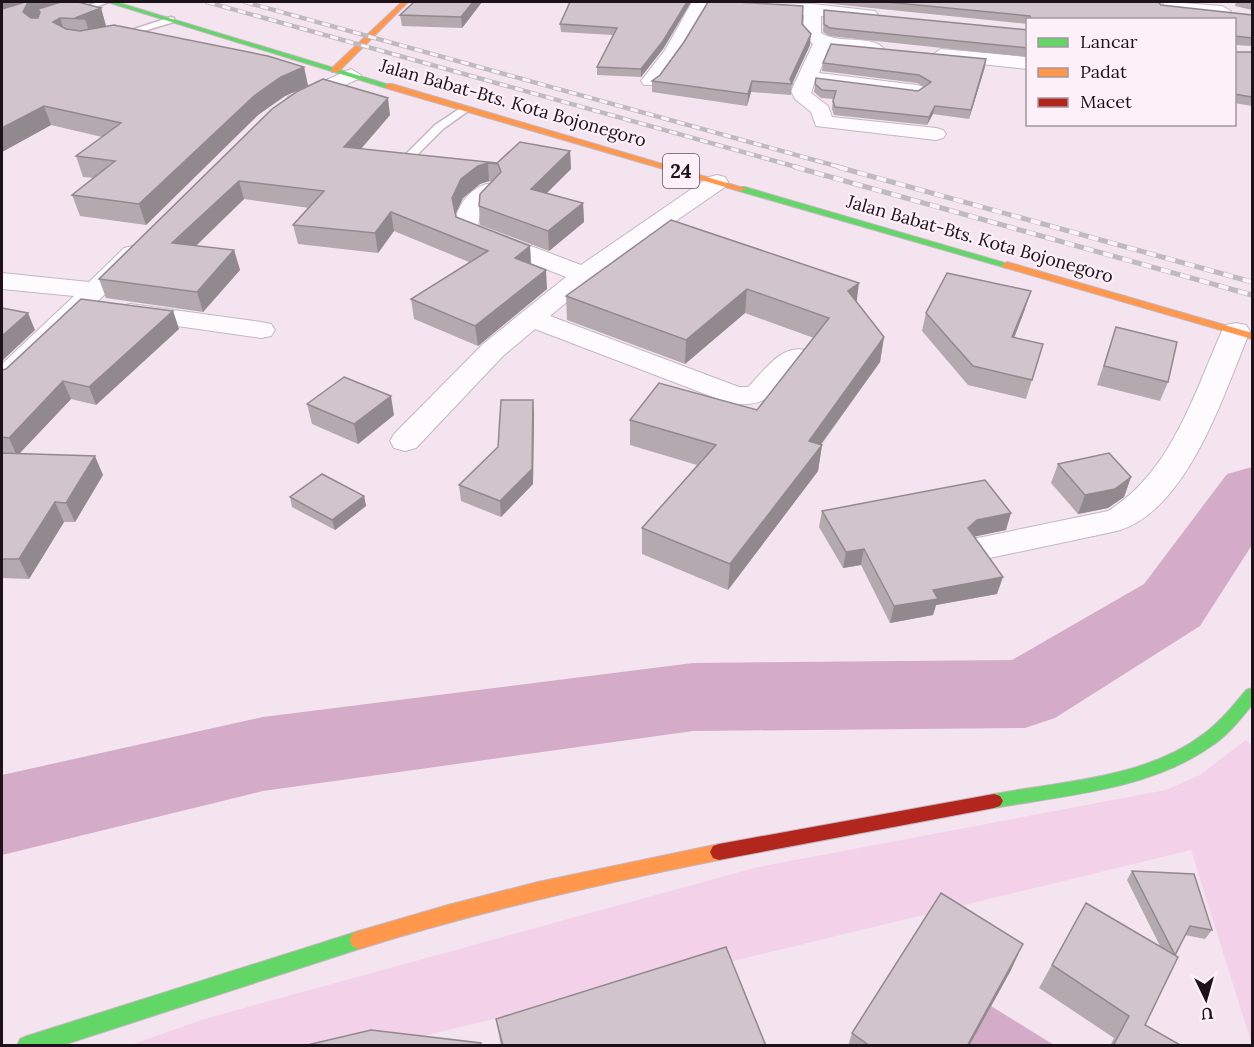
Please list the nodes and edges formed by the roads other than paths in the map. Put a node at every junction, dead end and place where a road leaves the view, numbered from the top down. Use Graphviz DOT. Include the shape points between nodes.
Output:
graph roads {
  1 [pos="105,2"];
  2 [pos="110,2"];
  3 [pos="405,2"];
  4 [pos="701,2"];
  5 [pos="1165,6"];
  6 [pos="813,9"];
  7 [pos="1228,9"];
  8 [pos="61,16"];
  9 [pos="892,17"];
  10 [pos="171,20"];
  11 [pos="107,39"];
  12 [pos="823,43"];
  13 [pos="895,51"];
  14 [pos="918,53"];
  15 [pos="1026,63"];
  16 [pos="343,73"];
  17 [pos="808,77"];
  18 [pos="651,81"];
  19 [pos="917,91"];
  20 [pos="466,109"];
  21 [pos="278,112"];
  22 [pos="936,134"];
  23 [pos="406,160"];
  24 [pos="717,182"];
  25 [pos="490,189"];
  26 [pos="146,241"];
  27 [pos="584,275"];
  28 [pos="2,281"];
  29 [pos="88,298"];
  30 [pos="531,318"];
  31 [pos="261,330"];
  32 [pos="1244,334"];
  33 [pos="795,356"];
  34 [pos="2,379"];
  35 [pos="405,441"];
  36 [pos="985,547"];
  37 [pos="1252,694"];
  38 [pos="27,1046"];
  1 -- 8 [label="lane"];
  2 -- 10 [label="main road, Jalan Babat-Bts. Kota Bojonegoro / 24"];
  3 -- 16 [label="main road"];
  4 -- 6 [label="street"];
  4 -- 18 [label="street" via="673,52"];
  5 -- 7 [label="street"];
  6 -- 9 [label="street"];
  6 -- 12 [label="street" via="812,35"];
  10 -- 11 [label="lane"];
  10 -- 16 [label="main road, Jalan Babat-Bts. Kota Bojonegoro / 24"];
  12 -- 13 [label="street"];
  12 -- 17 [label="street"];
  14 -- 15 [label="street"];
  16 -- 20 [label="main road, Jalan Babat-Bts. Kota Bojonegoro / 24"];
  16 -- 21 [label="street"];
  17 -- 19 [label="street"];
  17 -- 22 [label="street" via="802,95 821,110 825,123"];
  20 -- 23 [label="lane" via="439,127"];
  20 -- 24 [label="main road, Jalan Babat-Bts. Kota Bojonegoro / 24"];
  24 -- 27 [label="street"];
  24 -- 32 [label="main road, Jalan Babat-Bts. Kota Bojonegoro / 24"];
  25 -- 27 [label="street" via="465,216 468,230"];
  26 -- 29 [label="street"];
  27 -- 30 [label="street"];
  28 -- 29 [label="street"];
  29 -- 31 [label="street"];
  29 -- 34 [label="street"];
  30 -- 33 [label="street" via="736,396 756,395"];
  30 -- 35 [label="street" via="493,350"];
  32 -- 36 [label="street" via="1170,472 1150,499 1117,520"];
  37 -- 38 [label="main road" via="1237,715 1205,745 1167,765 600,875 460,909"];
}
